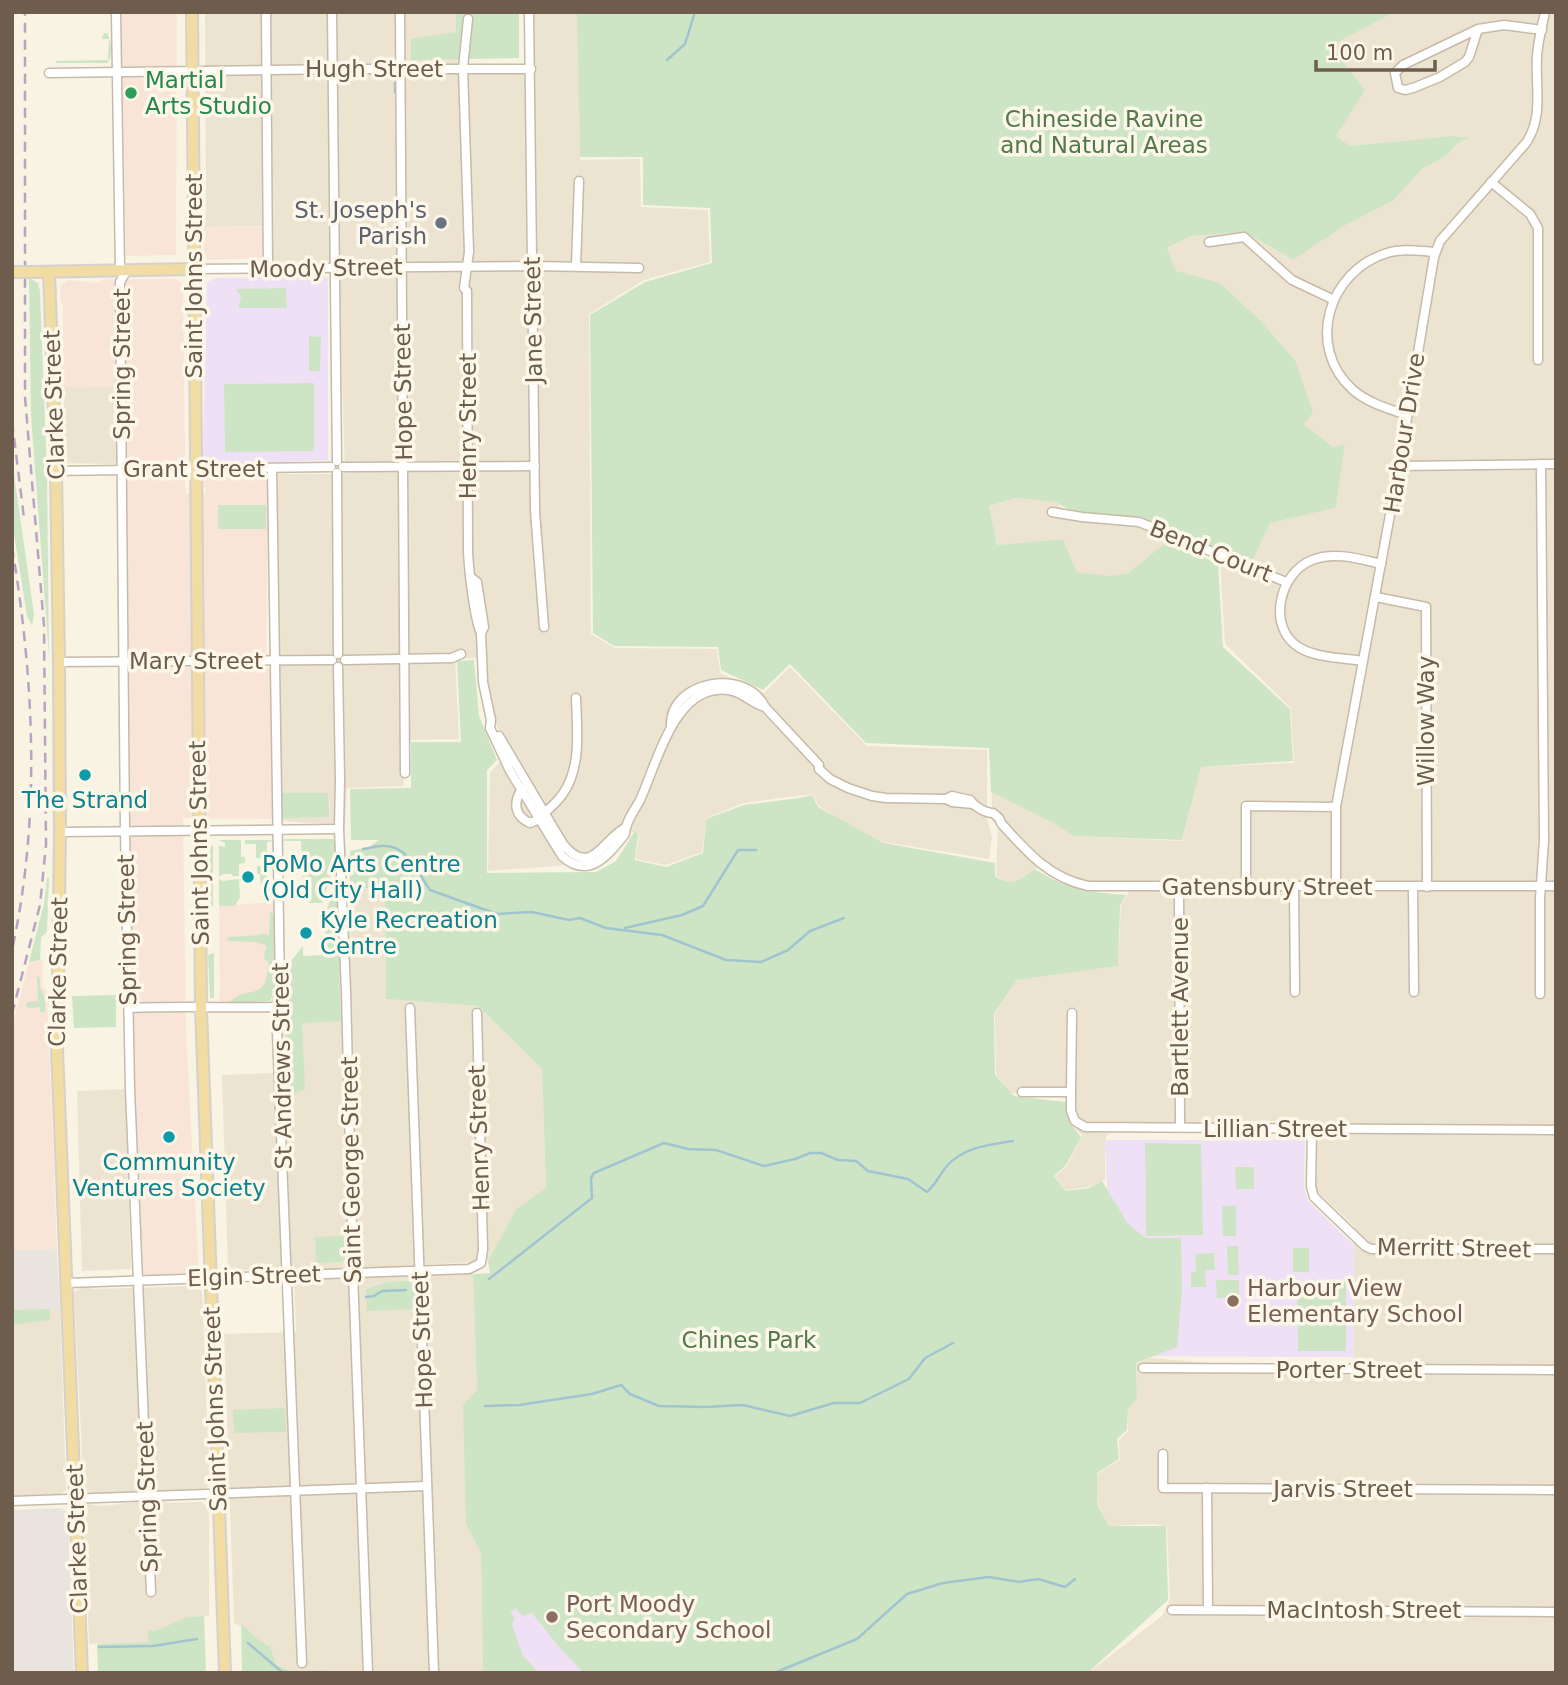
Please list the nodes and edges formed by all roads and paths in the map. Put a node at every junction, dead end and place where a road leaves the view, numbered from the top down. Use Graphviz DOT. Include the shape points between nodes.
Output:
graph roads {
  1 [pos="116,12"];
  2 [pos="192,12"];
  3 [pos="265,12"];
  4 [pos="332,12"];
  5 [pos="400,12"];
  6 [pos="529,12"];
  7 [pos="1545,12"];
  8 [pos="468,19"];
  9 [pos="1478,29"];
  10 [pos="1542,30"];
  11 [pos="400,68"];
  12 [pos="463,68"];
  13 [pos="332,69"];
  14 [pos="531,69"];
  15 [pos="266,70"];
  16 [pos="193,72"];
  17 [pos="117,73"];
  18 [pos="49,74"];
  19 [pos="579,181"];
  20 [pos="1491,182"];
  21 [pos="1209,242"];
  22 [pos="1435,252"];
  23 [pos="467,266"];
  24 [pos="533,266"];
  25 [pos="576,266"];
  26 [pos="335,268"];
  27 [pos="401,268"];
  28 [pos="639,268"];
  29 [pos="193,269"];
  30 [pos="268,269"];
  31 [pos="123,270"];
  32 [pos="12,272"];
  33 [pos="50,272"];
  34 [pos="1332,299"];
  35 [pos="1538,360"];
  36 [pos="1406,415"];
  37 [pos="1541,464"];
  38 [pos="1556,464"];
  39 [pos="404,466"];
  40 [pos="468,466"];
  41 [pos="535,466"];
  42 [pos="1399,466"];
  43 [pos="337,467"];
  44 [pos="195,468"];
  45 [pos="272,469"];
  46 [pos="121,470"];
  47 [pos="56,471"];
  48 [pos="1052,512"];
  49 [pos="1381,564"];
  50 [pos="1286,582"];
  51 [pos="1376,597"];
  52 [pos="544,626"];
  53 [pos="461,654"];
  54 [pos="405,658"];
  55 [pos="197,659"];
  56 [pos="274,660"];
  57 [pos="338,660"];
  58 [pos="123,661"];
  59 [pos="1363,661"];
  60 [pos="59,662"];
  61 [pos="576,698"];
  62 [pos="491,720"];
  63 [pos="405,773"];
  64 [pos="522,789"];
  65 [pos="1336,807"];
  66 [pos="542,814"];
  67 [pos="339,829"];
  68 [pos="200,830"];
  69 [pos="277,830"];
  70 [pos="125,831"];
  71 [pos="60,832"];
  72 [pos="1336,887"];
  73 [pos="1413,887"];
  74 [pos="1427,887"];
  75 [pos="1541,887"];
  76 [pos="1556,887"];
  77 [pos="1179,888"];
  78 [pos="1246,888"];
  79 [pos="1294,888"];
  80 [pos="1295,992"];
  81 [pos="1414,992"];
  82 [pos="1540,994"];
  83 [pos="276,1007"];
  84 [pos="129,1008"];
  85 [pos="201,1008"];
  86 [pos="410,1008"];
  87 [pos="477,1013"];
  88 [pos="1072,1013"];
  89 [pos="1022,1092"];
  90 [pos="1071,1092"];
  91 [pos="1180,1127"];
  92 [pos="1312,1129"];
  93 [pos="1556,1130"];
  94 [pos="1556,1249"];
  95 [pos="481,1263"];
  96 [pos="420,1271"];
  97 [pos="353,1273"];
  98 [pos="287,1275"];
  99 [pos="210,1277"];
  100 [pos="139,1280"];
  101 [pos="68,1283"];
  102 [pos="1143,1368"];
  103 [pos="1556,1370"];
  104 [pos="1163,1454"];
  105 [pos="427,1486"];
  106 [pos="362,1488"];
  107 [pos="1207,1488"];
  108 [pos="1556,1490"];
  109 [pos="296,1491"];
  110 [pos="219,1493"];
  111 [pos="148,1496"];
  112 [pos="76,1499"];
  113 [pos="12,1501"];
  114 [pos="151,1592"];
  115 [pos="1208,1609"];
  116 [pos="1172,1610"];
  117 [pos="1556,1612"];
  118 [pos="302,1663"];
  119 [pos="224,1672"];
  120 [pos="82,1673"];
  121 [pos="368,1673"];
  122 [pos="434,1673"];
  1 -- 17 [label="street, Spring Street"];
  2 -- 16 [label="main road, Saint Johns Street"];
  3 -- 15 [label="street"];
  4 -- 13 [label="street, Saint George Street"];
  5 -- 11 [label="street, Hope Street"];
  6 -- 14 [label="street, Jane Street"];
  7 -- 10 [label="street, Harbour Drive"];
  8 -- 12 [label="street, Henry Street"];
  9 -- 9 [label="street" via="1403,65 1395,73 1398,88 1413,88 1460,66 1469,57"];
  9 -- 10 [label="street"];
  10 -- 20 [label="street, Harbour Drive" via="1535,128"];
  11 -- 12 [label="street, Hugh Street"];
  11 -- 13 [label="street, Hugh Street"];
  11 -- 27 [label="street, Hope Street"];
  12 -- 14 [label="street, Hugh Street"];
  12 -- 23 [label="street, Henry Street"];
  13 -- 15 [label="street, Hugh Street"];
  13 -- 26 [label="street, Saint George Street"];
  14 -- 24 [label="street, Jane Street"];
  15 -- 16 [label="street, Hugh Street"];
  15 -- 30 [label="street"];
  16 -- 17 [label="street, Hugh Street"];
  16 -- 29 [label="main road, Saint Johns Street"];
  17 -- 18 [label="street, Hugh Street"];
  17 -- 31 [label="street, Spring Street"];
  19 -- 25 [label="street"];
  20 -- 22 [label="street, Harbour Drive"];
  20 -- 35 [label="street" via="1530,214 1538,228"];
  21 -- 34 [label="street" via="1244,237 1292,280"];
  22 -- 34 [label="street" via="1397,251 1378,256 1351,275"];
  22 -- 36 [label="street, Harbour Drive"];
  23 -- 24 [label="street, Moody Street"];
  23 -- 27 [label="street, Moody Street"];
  23 -- 40 [label="street, Henry Street"];
  24 -- 25 [label="street, Moody Street"];
  24 -- 41 [label="street, Jane Street"];
  25 -- 28 [label="street, Moody Street"];
  26 -- 27 [label="street, Moody Street"];
  26 -- 30 [label="street, Moody Street"];
  26 -- 43 [label="street, Saint George Street"];
  27 -- 39 [label="street, Hope Street"];
  29 -- 30 [label="street, Moody Street"];
  29 -- 31 [label="main road, Moody Street"];
  29 -- 44 [label="main road, Saint Johns Street"];
  31 -- 33 [label="main road, Moody Street"];
  31 -- 46 [label="street, Spring Street"];
  32 -- 33 [label="main road, Moody Street, bridge"];
  33 -- 47 [label="main road, Clarke Street"];
  34 -- 36 [label="street" via="1327,331 1339,372 1364,398"];
  36 -- 42 [label="street, Harbour Drive"];
  37 -- 38 [label="street"];
  37 -- 42 [label="street"];
  37 -- 75 [label="street"];
  39 -- 40 [label="street, Grant Street"];
  39 -- 43 [label="street, Grant Street"];
  39 -- 54 [label="street, Hope Street"];
  40 -- 41 [label="street, Grant Street"];
  40 -- 62 [label="street, Henry Street" via="469,561 481,600 483,682"];
  41 -- 52 [label="street, Jane Street"];
  42 -- 49 [label="street, Harbour Drive"];
  43 -- 45 [label="street, Grant Street"];
  43 -- 57 [label="street, Saint George Street"];
  44 -- 45 [label="street, Grant Street"];
  44 -- 46 [label="street, Grant Street"];
  44 -- 55 [label="main road, Saint Johns Street"];
  45 -- 56 [label="street, St Andrews Street"];
  46 -- 47 [label="street, Grant Street"];
  46 -- 58 [label="street, Spring Street"];
  47 -- 60 [label="main road, Clarke Street"];
  48 -- 50 [label="street, Bend Court" via="1139,522"];
  49 -- 50 [label="street" via="1322,557 1307,562"];
  49 -- 51 [label="street, Harbour Drive"];
  50 -- 59 [label="street" via="1281,616 1292,641 1310,652"];
  51 -- 59 [label="street, Harbour Drive"];
  51 -- 74 [label="street, Willow Way" via="1426,607"];
  53 -- 54 [label="street, Mary Street"];
  54 -- 57 [label="street, Mary Street"];
  54 -- 63 [label="street, Hope Street"];
  55 -- 56 [label="street, Mary Street"];
  55 -- 58 [label="street, Mary Street"];
  55 -- 68 [label="main road, Saint Johns Street"];
  56 -- 57 [label="street, Mary Street"];
  56 -- 69 [label="street, St Andrews Street"];
  57 -- 67 [label="street, Saint George Street"];
  58 -- 60 [label="street, Mary Street"];
  58 -- 70 [label="street, Spring Street"];
  59 -- 65 [label="street, Harbour Drive"];
  60 -- 71 [label="main road, Clarke Street"];
  61 -- 66 [label="street" via="575,767 563,793"];
  62 -- 64 [label="street" via="499,750"];
  62 -- 66 [label="street"];
  64 -- 66 [label="street"];
  64 -- 66 [label="street" via="515,807 526,821 535,821"];
  65 -- 72 [label="street, Harbour Drive"];
  65 -- 78 [label="street" via="1246,806"];
  66 -- 77 [label="street, Gatensbury Street" via="572,853 579,857 599,853 625,828 679,704 696,689 712,683 744,686 760,697 833,779 848,788 872,796 970,800 999,818 1038,863 1068,881 1095,887"];
  67 -- 69 [label="street"];
  67 -- 97 [label="street, Saint George Street"];
  68 -- 69 [label="street"];
  68 -- 70 [label="street"];
  68 -- 85 [label="main road, Saint Johns Street"];
  69 -- 83 [label="street, St Andrews Street" via="280,990"];
  70 -- 71 [label="street"];
  70 -- 84 [label="street, Spring Street"];
  71 -- 101 [label="main road, Clarke Street" via="57,1032"];
  72 -- 73 [label="street, Gatensbury Street"];
  72 -- 79 [label="street, Gatensbury Street"];
  73 -- 74 [label="street, Gatensbury Street"];
  73 -- 81 [label="street"];
  74 -- 75 [label="street, Gatensbury Street"];
  75 -- 76 [label="street, Gatensbury Street"];
  75 -- 82 [label="street"];
  77 -- 78 [label="street, Gatensbury Street"];
  77 -- 91 [label="street, Bartlett Avenue"];
  78 -- 79 [label="street, Gatensbury Street"];
  79 -- 80 [label="street"];
  83 -- 85 [label="street"];
  83 -- 98 [label="street, St Andrews Street"];
  84 -- 85 [label="street"];
  84 -- 100 [label="street, Spring Street"];
  85 -- 99 [label="main road, Saint Johns Street"];
  86 -- 96 [label="street, Hope Street"];
  87 -- 95 [label="street, Henry Street"];
  88 -- 90 [label="street"];
  89 -- 90 [label="street"];
  90 -- 91 [label="street, Lillian Street" via="1075,1121 1086,1126"];
  91 -- 92 [label="street, Lillian Street"];
  92 -- 93 [label="street, Lillian Street"];
  92 -- 94 [label="street, Merritt Street" via="1314,1197 1371,1249"];
  95 -- 96 [label="street, Elgin Street" via="469,1269"];
  96 -- 97 [label="street, Elgin Street"];
  96 -- 105 [label="street, Hope Street"];
  97 -- 98 [label="street, Elgin Street"];
  97 -- 106 [label="street, Saint George Street"];
  98 -- 99 [label="street, Elgin Street"];
  98 -- 109 [label="street, St Andrews Street"];
  99 -- 100 [label="street, Elgin Street"];
  99 -- 110 [label="main road, Saint Johns Street"];
  100 -- 101 [label="street, Elgin Street"];
  100 -- 111 [label="street, Spring Street"];
  101 -- 112 [label="main road, Clarke Street"];
  102 -- 103 [label="street, Porter Street"];
  104 -- 107 [label="street, Jarvis Street" via="1163,1488"];
  105 -- 106 [label="street"];
  105 -- 122 [label="street, Hope Street"];
  106 -- 109 [label="street"];
  106 -- 121 [label="street, Saint George Street"];
  107 -- 108 [label="street, Jarvis Street"];
  107 -- 115 [label="street"];
  109 -- 110 [label="street"];
  109 -- 118 [label="street, St Andrews Street"];
  110 -- 111 [label="street"];
  110 -- 119 [label="main road, Saint Johns Street"];
  111 -- 112 [label="street"];
  111 -- 114 [label="street, Spring Street"];
  112 -- 113 [label="street"];
  112 -- 120 [label="main road, Clarke Street"];
  115 -- 116 [label="street, MacIntosh Street"];
  115 -- 117 [label="street, MacIntosh Street"];
}
